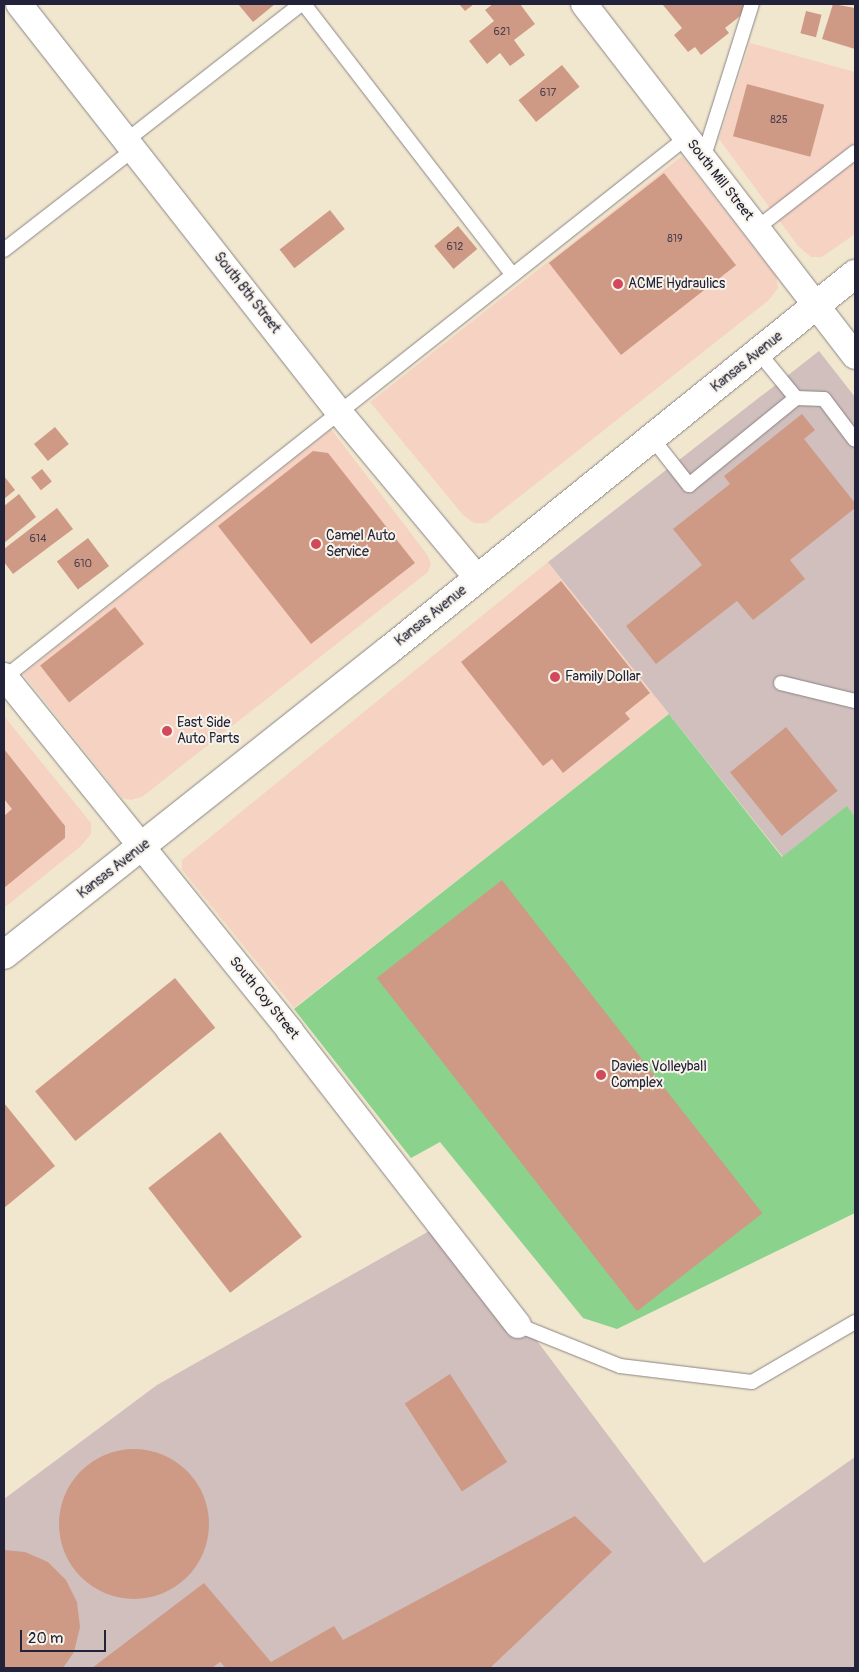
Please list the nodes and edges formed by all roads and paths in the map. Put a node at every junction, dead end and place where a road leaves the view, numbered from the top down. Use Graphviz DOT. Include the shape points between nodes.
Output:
graph roads {
  1 [pos="19,4"];
  2 [pos="302,4"];
  3 [pos="584,4"];
  4 [pos="752,4"];
  5 [pos="687,137"];
  6 [pos="131,144"];
  7 [pos="855,152"];
  8 [pos="703,159"];
  9 [pos="757,228"];
  10 [pos="4,250"];
  11 [pos="513,275"];
  12 [pos="854,276"];
  13 [pos="817,306"];
  14 [pos="759,352"];
  15 [pos="855,356"];
  16 [pos="796,398"];
  17 [pos="339,412"];
  18 [pos="652,438"];
  19 [pos="855,440"];
  20 [pos="478,579"];
  21 [pos="4,677"];
  22 [pos="781,683"];
  23 [pos="855,701"];
  24 [pos="142,846"];
  25 [pos="4,955"];
  26 [pos="855,1322"];
  27 [pos="518,1325"];
  1 -- 6 [label="street, South 8th Street"];
  2 -- 6 [label="lane"];
  2 -- 11 [label="lane"];
  3 -- 5 [label="street, South Mill Street"];
  4 -- 8 [label="lane"];
  5 -- 8 [label="street, South Mill Street"];
  5 -- 11 [label="lane"];
  6 -- 10 [label="lane"];
  6 -- 17 [label="street, South 8th Street"];
  7 -- 9 [label="lane"];
  8 -- 9 [label="street, South Mill Street"];
  9 -- 13 [label="street, South Mill Street"];
  11 -- 17 [label="lane"];
  12 -- 13 [label="main road, Kansas Avenue"];
  13 -- 14 [label="main road, Kansas Avenue"];
  13 -- 15 [label="street, South Mill Street"];
  14 -- 16 [label="lane"];
  14 -- 18 [label="main road, Kansas Avenue"];
  16 -- 18 [label="lane" via="689,485"];
  16 -- 19 [label="lane" via="824,399"];
  17 -- 20 [label="street, South 8th Street"];
  17 -- 21 [label="lane"];
  18 -- 20 [label="main road, Kansas Avenue"];
  20 -- 24 [label="main road, Kansas Avenue"];
  21 -- 24 [label="street, South Coy Street"];
  22 -- 23 [label="lane"];
  24 -- 25 [label="main road, Kansas Avenue"];
  24 -- 27 [label="street, South Coy Street" via="385,1151"];
  26 -- 27 [label="lane" via="752,1382 620,1366"];
}
